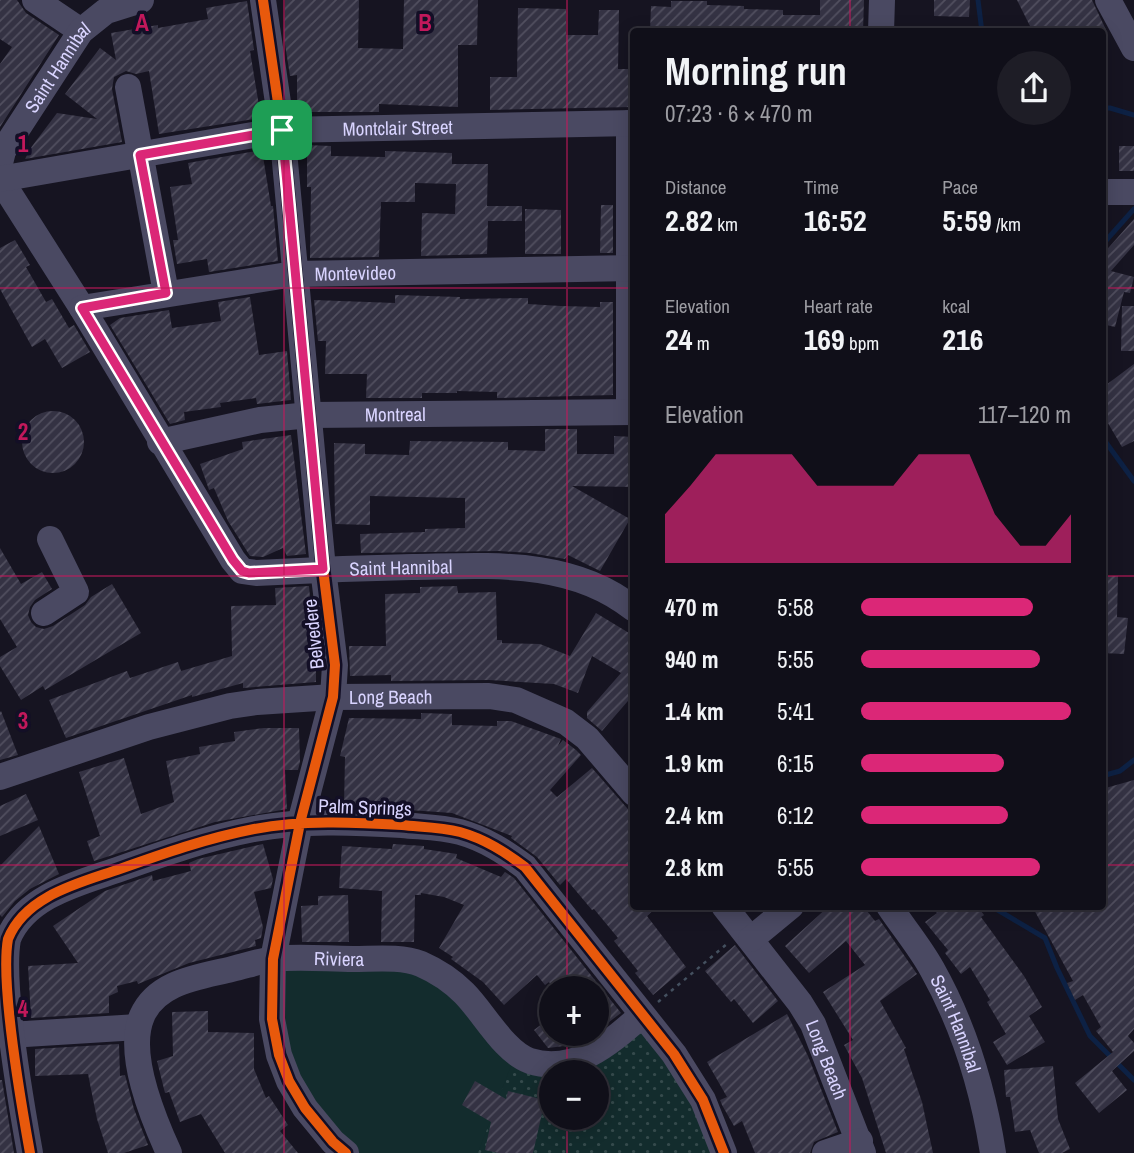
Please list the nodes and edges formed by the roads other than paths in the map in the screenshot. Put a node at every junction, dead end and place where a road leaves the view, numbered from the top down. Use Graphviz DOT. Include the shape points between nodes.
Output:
graph roads {
  1 [pos="35,0"];
  2 [pos="263,0"];
  3 [pos="882,0"];
  4 [pos="1108,0"];
  5 [pos="128,1"];
  6 [pos="881,28"];
  7 [pos="81,31"];
  8 [pos="1134,48"];
  9 [pos="128,88"];
  10 [pos="630,123"];
  11 [pos="282,130"];
  12 [pos="140,155"];
  13 [pos="0,163"];
  14 [pos="0,179"];
  15 [pos="1106,179"];
  16 [pos="1134,179"];
  17 [pos="1106,192"];
  18 [pos="1134,192"];
  19 [pos="630,268"];
  20 [pos="294,274"];
  21 [pos="166,293"];
  22 [pos="82,308"];
  23 [pos="630,412"];
  24 [pos="309,415"];
  25 [pos="160,442"];
  26 [pos="50,539"];
  27 [pos="323,569"];
  28 [pos="630,597"];
  29 [pos="44,613"];
  30 [pos="333,697"];
  31 [pos="0,777"];
  32 [pos="630,788"];
  33 [pos="300,823"];
  34 [pos="727,910"];
  35 [pos="785,910"];
  36 [pos="892,910"];
  37 [pos="747,935"];
  38 [pos="273,959"];
  39 [pos="642,1015"];
  40 [pos="138,1027"];
  41 [pos="9,1035"];
  42 [pos="862,1147"];
  43 [pos="30,1153"];
  44 [pos="169,1153"];
  45 [pos="346,1153"];
  46 [pos="724,1153"];
  47 [pos="825,1153"];
  48 [pos="993,1153"];
  1 -- 7 [label="street"];
  2 -- 11 [label="street, Belvedere"];
  3 -- 6 [label="street"];
  4 -- 8 [label="street"];
  5 -- 7 [label="street, Saint Hannibal"];
  7 -- 13 [label="street, Saint Hannibal" via="3,151"];
  9 -- 12 [label="street"];
  10 -- 11 [label="street, Montclair Street"];
  11 -- 12 [label="street, Montclair Street"];
  11 -- 20 [label="street, Belvedere"];
  12 -- 14 [label="street, Montclair Street"];
  12 -- 21 [label="street"];
  14 -- 22 [label="street, Saint Hannibal"];
  15 -- 16 [label="street"];
  17 -- 18 [label="street"];
  19 -- 20 [label="street, Montevideo"];
  20 -- 21 [label="street, Montevideo"];
  20 -- 24 [label="street, Belvedere"];
  21 -- 22 [label="street, Montevideo"];
  22 -- 25 [label="street, Saint Hannibal"];
  23 -- 24 [label="street, Montreal"];
  24 -- 25 [label="street, Montreal" via="260,419"];
  24 -- 27 [label="street, Belvedere"];
  25 -- 27 [label="street, Saint Hannibal" via="242,571"];
  26 -- 29 [label="street" via="76,592"];
  27 -- 28 [label="street, Saint Hannibal" via="534,568"];
  27 -- 30 [label="street, Belvedere" via="335,665"];
  30 -- 31 [label="street, Long Beach" via="207,711"];
  30 -- 32 [label="street, Long Beach" via="489,696 516,700 566,722 587,738"];
  30 -- 33 [label="street, Belvedere"];
  33 -- 38 [label="street, Belvedere"];
  33 -- 39 [label="street, Palm Springs" via="436,827 503,850 525,867"];
  33 -- 41 [label="street, Palm Springs" via="178,848 58,891 36,904 8,938 2,969"];
  34 -- 37 [label="street, Long Beach"];
  35 -- 37 [label="street"];
  36 -- 48 [label="street, Saint Hannibal" via="932,967 957,1022 974,1065"];
  37 -- 42 [label="street, Long Beach" via="813,1024"];
  38 -- 39 [label="street, Riviera" via="419,963 442,974 464,993 513,1051 530,1061 571,1062 592,1054"];
  38 -- 40 [label="street, Riviera" via="165,989 151,1000"];
  38 -- 45 [label="street, Belvedere" via="272,1019 279,1055 305,1108"];
  39 -- 46 [label="street, Palm Springs" via="694,1082"];
  40 -- 41 [label="street"];
  40 -- 44 [label="street" via="139,1064"];
  41 -- 43 [label="street, Palm Springs"];
  42 -- 47 [label="street"];
}
